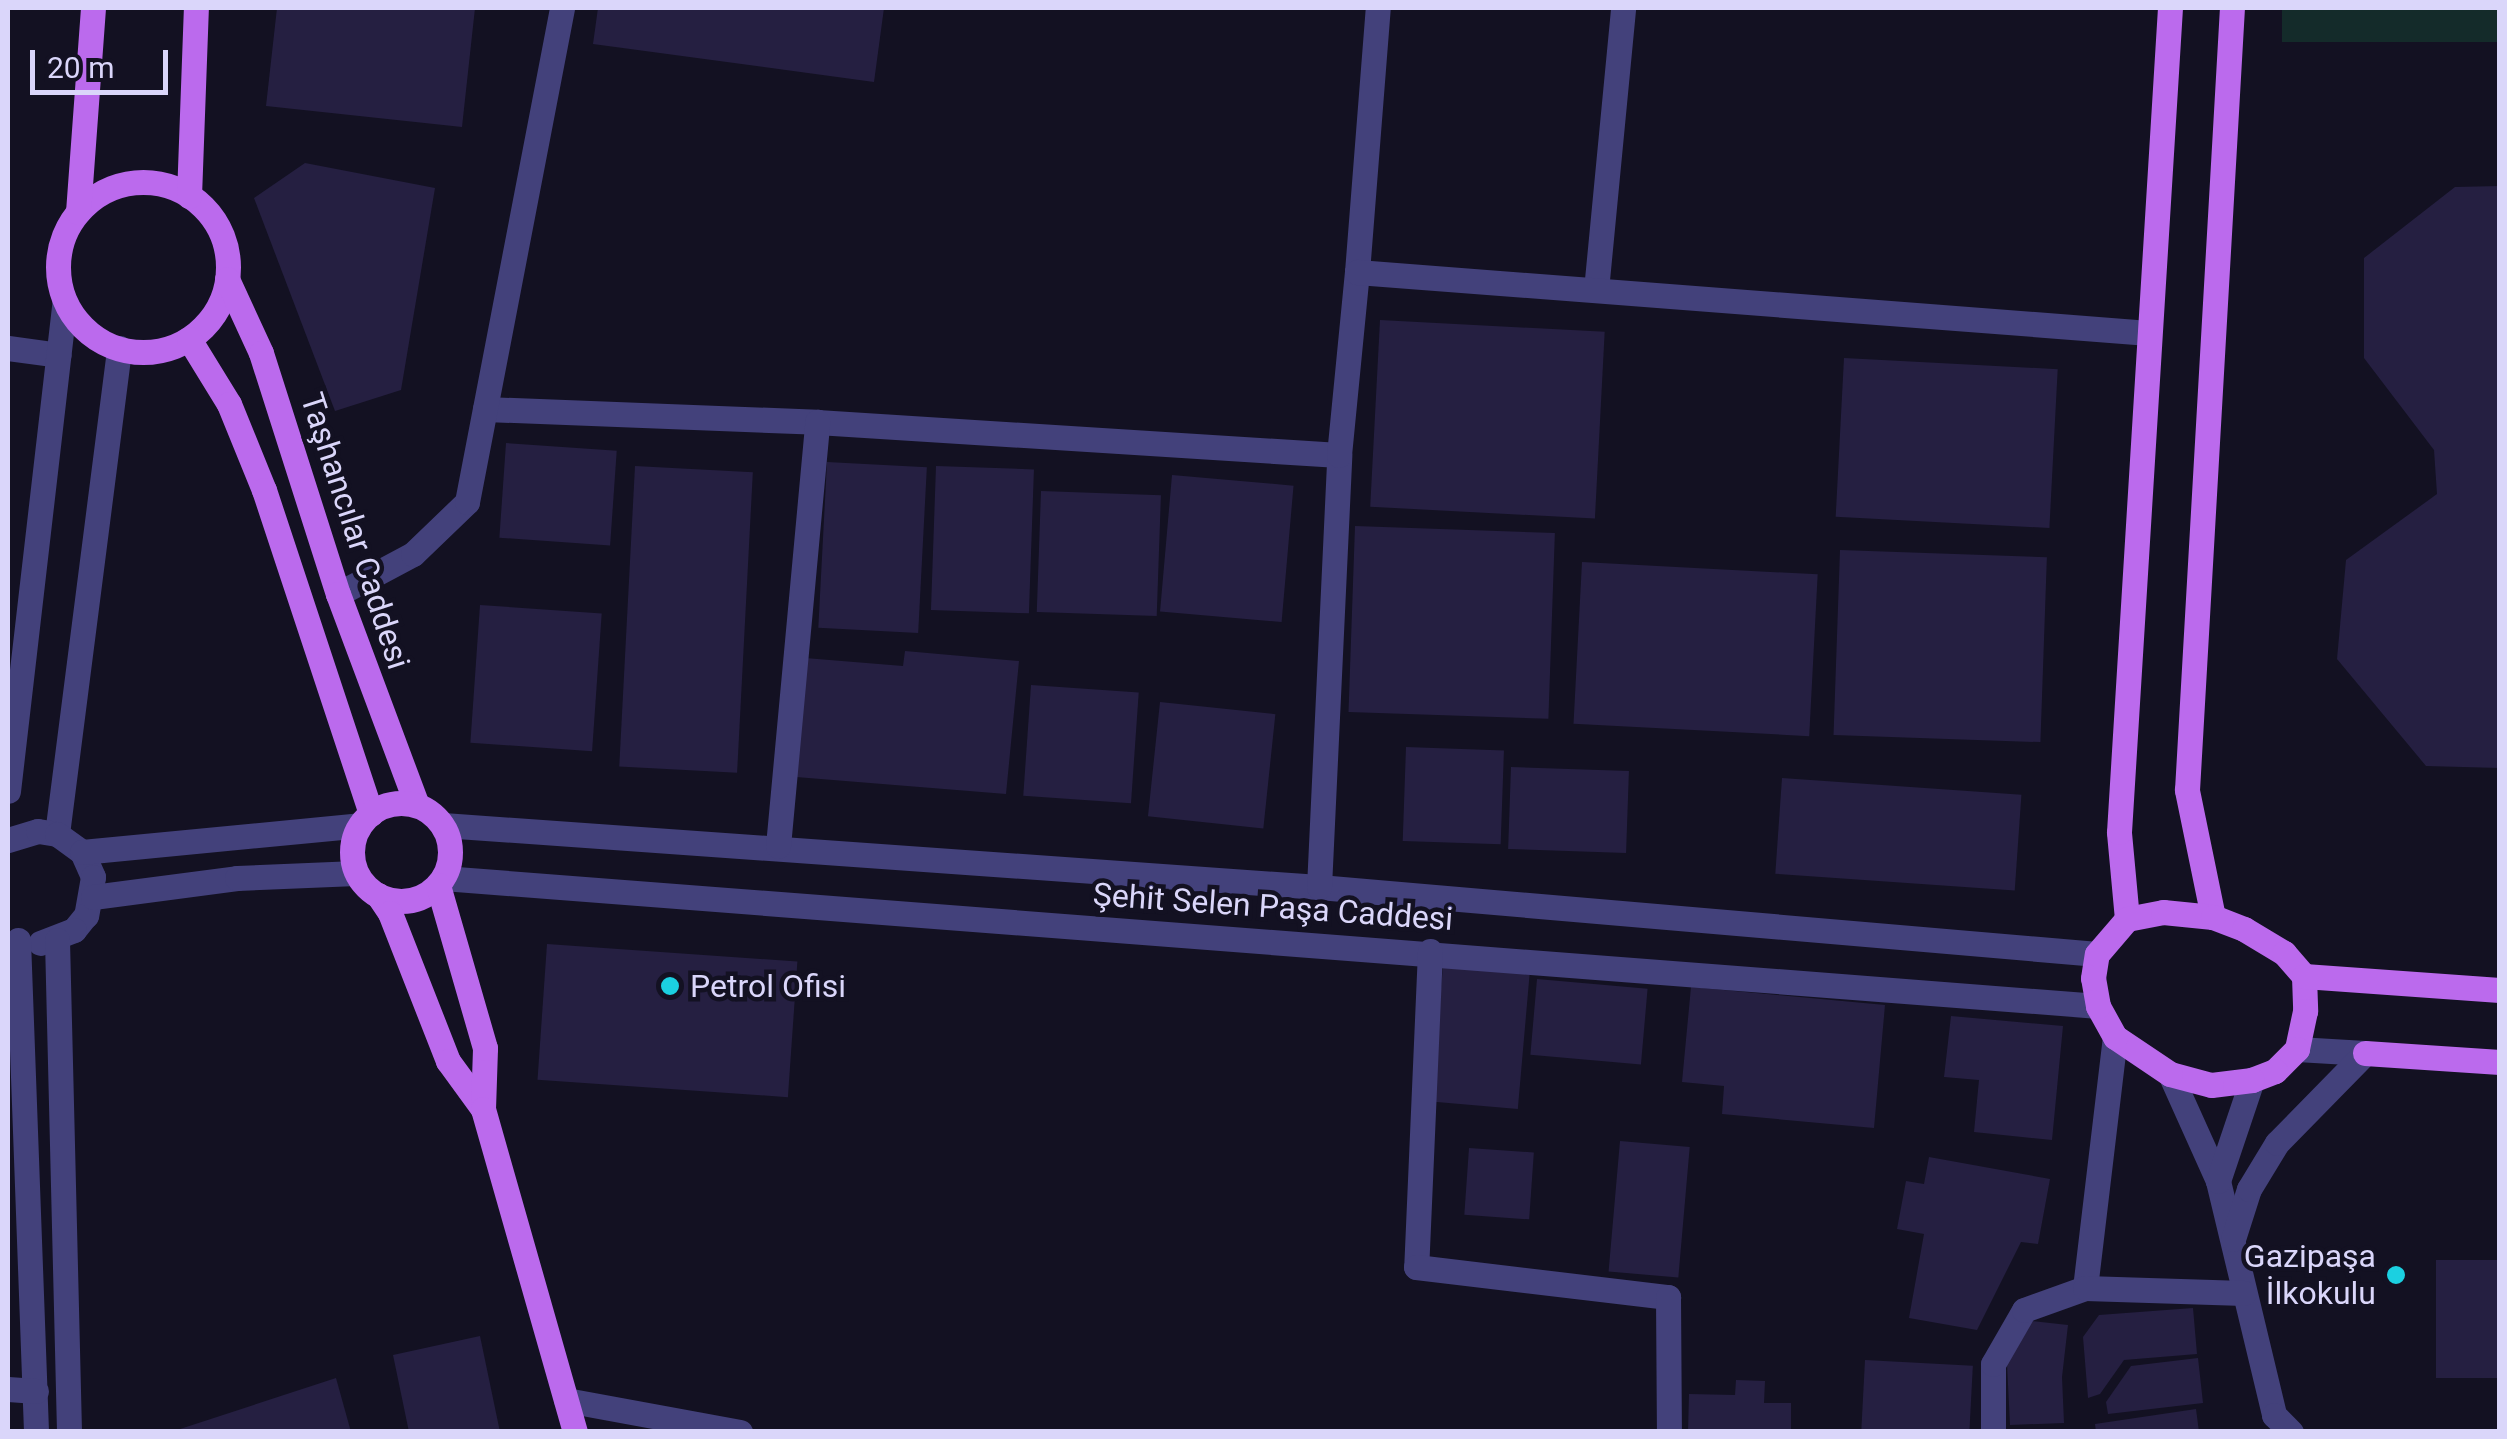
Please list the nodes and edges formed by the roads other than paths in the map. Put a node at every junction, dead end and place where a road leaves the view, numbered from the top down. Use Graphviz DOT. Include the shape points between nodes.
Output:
graph roads {
  1 [pos="94,8"];
  2 [pos="196,8"];
  3 [pos="562,8"];
  4 [pos="1378,8"];
  5 [pos="1623,8"];
  6 [pos="2170,8"];
  7 [pos="2232,8"];
  8 [pos="189,196"];
  9 [pos="78,212"];
  10 [pos="1357,272"];
  11 [pos="227,280"];
  12 [pos="1596,290"];
  13 [pos="65,302"];
  14 [pos="2148,333"];
  15 [pos="188,338"];
  16 [pos="8,348"];
  17 [pos="119,348"];
  18 [pos="59,355"];
  19 [pos="485,409"];
  20 [pos="818,422"];
  21 [pos="1339,455"];
  22 [pos="338,594"];
  23 [pos="8,791"];
  24 [pos="417,806"];
  25 [pos="365,820"];
  26 [pos="443,825"];
  27 [pos="56,834"];
  28 [pos="8,840"];
  29 [pos="778,846"];
  30 [pos="82,852"];
  31 [pos="356,872"];
  32 [pos="440,882"];
  33 [pos="1318,887"];
  34 [pos="378,896"];
  35 [pos="92,897"];
  36 [pos="2213,917"];
  37 [pos="2127,919"];
  38 [pos="13,937"];
  39 [pos="56,940"];
  40 [pos="1430,952"];
  41 [pos="2097,954"];
  42 [pos="2304,976"];
  43 [pos="2500,990"];
  44 [pos="2098,1006"];
  45 [pos="2115,1037"];
  46 [pos="2298,1049"];
  47 [pos="2365,1052"];
  48 [pos="2500,1062"];
  49 [pos="2170,1074"];
  50 [pos="2252,1080"];
  51 [pos="8,1098"];
  52 [pos="483,1108"];
  53 [pos="25,1121"];
  54 [pos="2218,1181"];
  55 [pos="2232,1239"];
  56 [pos="2084,1288"];
  57 [pos="2244,1293"];
  58 [pos="8,1388"];
  59 [pos="36,1390"];
  60 [pos="566,1400"];
  61 [pos="2281,1426"];
  62 [pos="36,1432"];
  63 [pos="69,1432"];
  64 [pos="575,1432"];
  65 [pos="740,1432"];
  66 [pos="1668,1432"];
  67 [pos="1993,1432"];
  1 -- 9 [label="main road"];
  2 -- 8 [label="main road"];
  3 -- 19 [label="street"];
  4 -- 10 [label="street"];
  5 -- 12 [label="street"];
  6 -- 14 [label="main road"];
  7 -- 36 [label="main road" via="2187,790"];
  8 -- 9 [label="main road" via="143,182 118,185"];
  8 -- 11 [label="main road" via="220,232"];
  9 -- 13 [label="main road" via="58,255"];
  10 -- 12 [label="street"];
  10 -- 21 [label="street"];
  11 -- 15 [label="main road" via="220,302"];
  11 -- 22 [label="main road, Taşhancılar Caddesi" via="261,352"];
  12 -- 14 [label="street"];
  13 -- 17 [label="main road" via="96,338"];
  13 -- 18 [label="street"];
  14 -- 37 [label="main road" via="2118,832"];
  15 -- 17 [label="main road" via="167,349"];
  15 -- 25 [label="main road" via="229,404 264,490"];
  16 -- 18 [label="street"];
  17 -- 27 [label="street"];
  18 -- 23 [label="street"];
  19 -- 20 [label="street"];
  19 -- 22 [label="street" via="468,502 413,554"];
  20 -- 21 [label="street"];
  20 -- 29 [label="street"];
  21 -- 33 [label="street"];
  22 -- 24 [label="main road, Taşhancılar Caddesi"];
  24 -- 25 [label="main road" via="385,806"];
  24 -- 26 [label="main road"];
  25 -- 30 [label="street"];
  25 -- 31 [label="main road" via="352,856"];
  26 -- 29 [label="street"];
  26 -- 32 [label="main road" via="451,856"];
  27 -- 28 [label="street" via="38,831"];
  27 -- 30 [label="street"];
  29 -- 33 [label="street"];
  30 -- 35 [label="street" via="93,877"];
  31 -- 34 [label="main road"];
  31 -- 35 [label="street" via="237,878"];
  32 -- 34 [label="main road" via="410,901"];
  32 -- 40 [label="street, Şehit Selen Paşa Caddesi"];
  32 -- 52 [label="main road" via="484,1048"];
  33 -- 41 [label="street"];
  34 -- 52 [label="main road" via="448,1060"];
  35 -- 39 [label="street" via="86,915"];
  36 -- 37 [label="main road" via="2163,912"];
  36 -- 42 [label="main road" via="2284,953"];
  37 -- 41 [label="main road"];
  38 -- 39 [label="street"];
  38 -- 53 [label="street"];
  39 -- 63 [label="street"];
  40 -- 44 [label="street, Şehit Selen Paşa Caddesi"];
  40 -- 66 [label="street" via="1416,1267 1668,1297"];
  41 -- 44 [label="main road"];
  42 -- 43 [label="main road"];
  42 -- 46 [label="main road"];
  44 -- 45 [label="main road"];
  45 -- 49 [label="main road"];
  45 -- 56 [label="street"];
  46 -- 47 [label="street"];
  46 -- 50 [label="main road"];
  47 -- 48 [label="main road"];
  47 -- 55 [label="street" via="2276,1143 2249,1189"];
  49 -- 50 [label="main road" via="2211,1084"];
  49 -- 54 [label="street"];
  50 -- 54 [label="street"];
  51 -- 53 [label="street"];
  52 -- 60 [label="main road"];
  53 -- 59 [label="street"];
  54 -- 55 [label="street"];
  55 -- 57 [label="street"];
  56 -- 57 [label="street"];
  56 -- 67 [label="street" via="2024,1310 1993,1364"];
  57 -- 61 [label="street"];
  58 -- 59 [label="street"];
  59 -- 62 [label="street"];
  60 -- 64 [label="main road"];
  60 -- 65 [label="street"];
}
